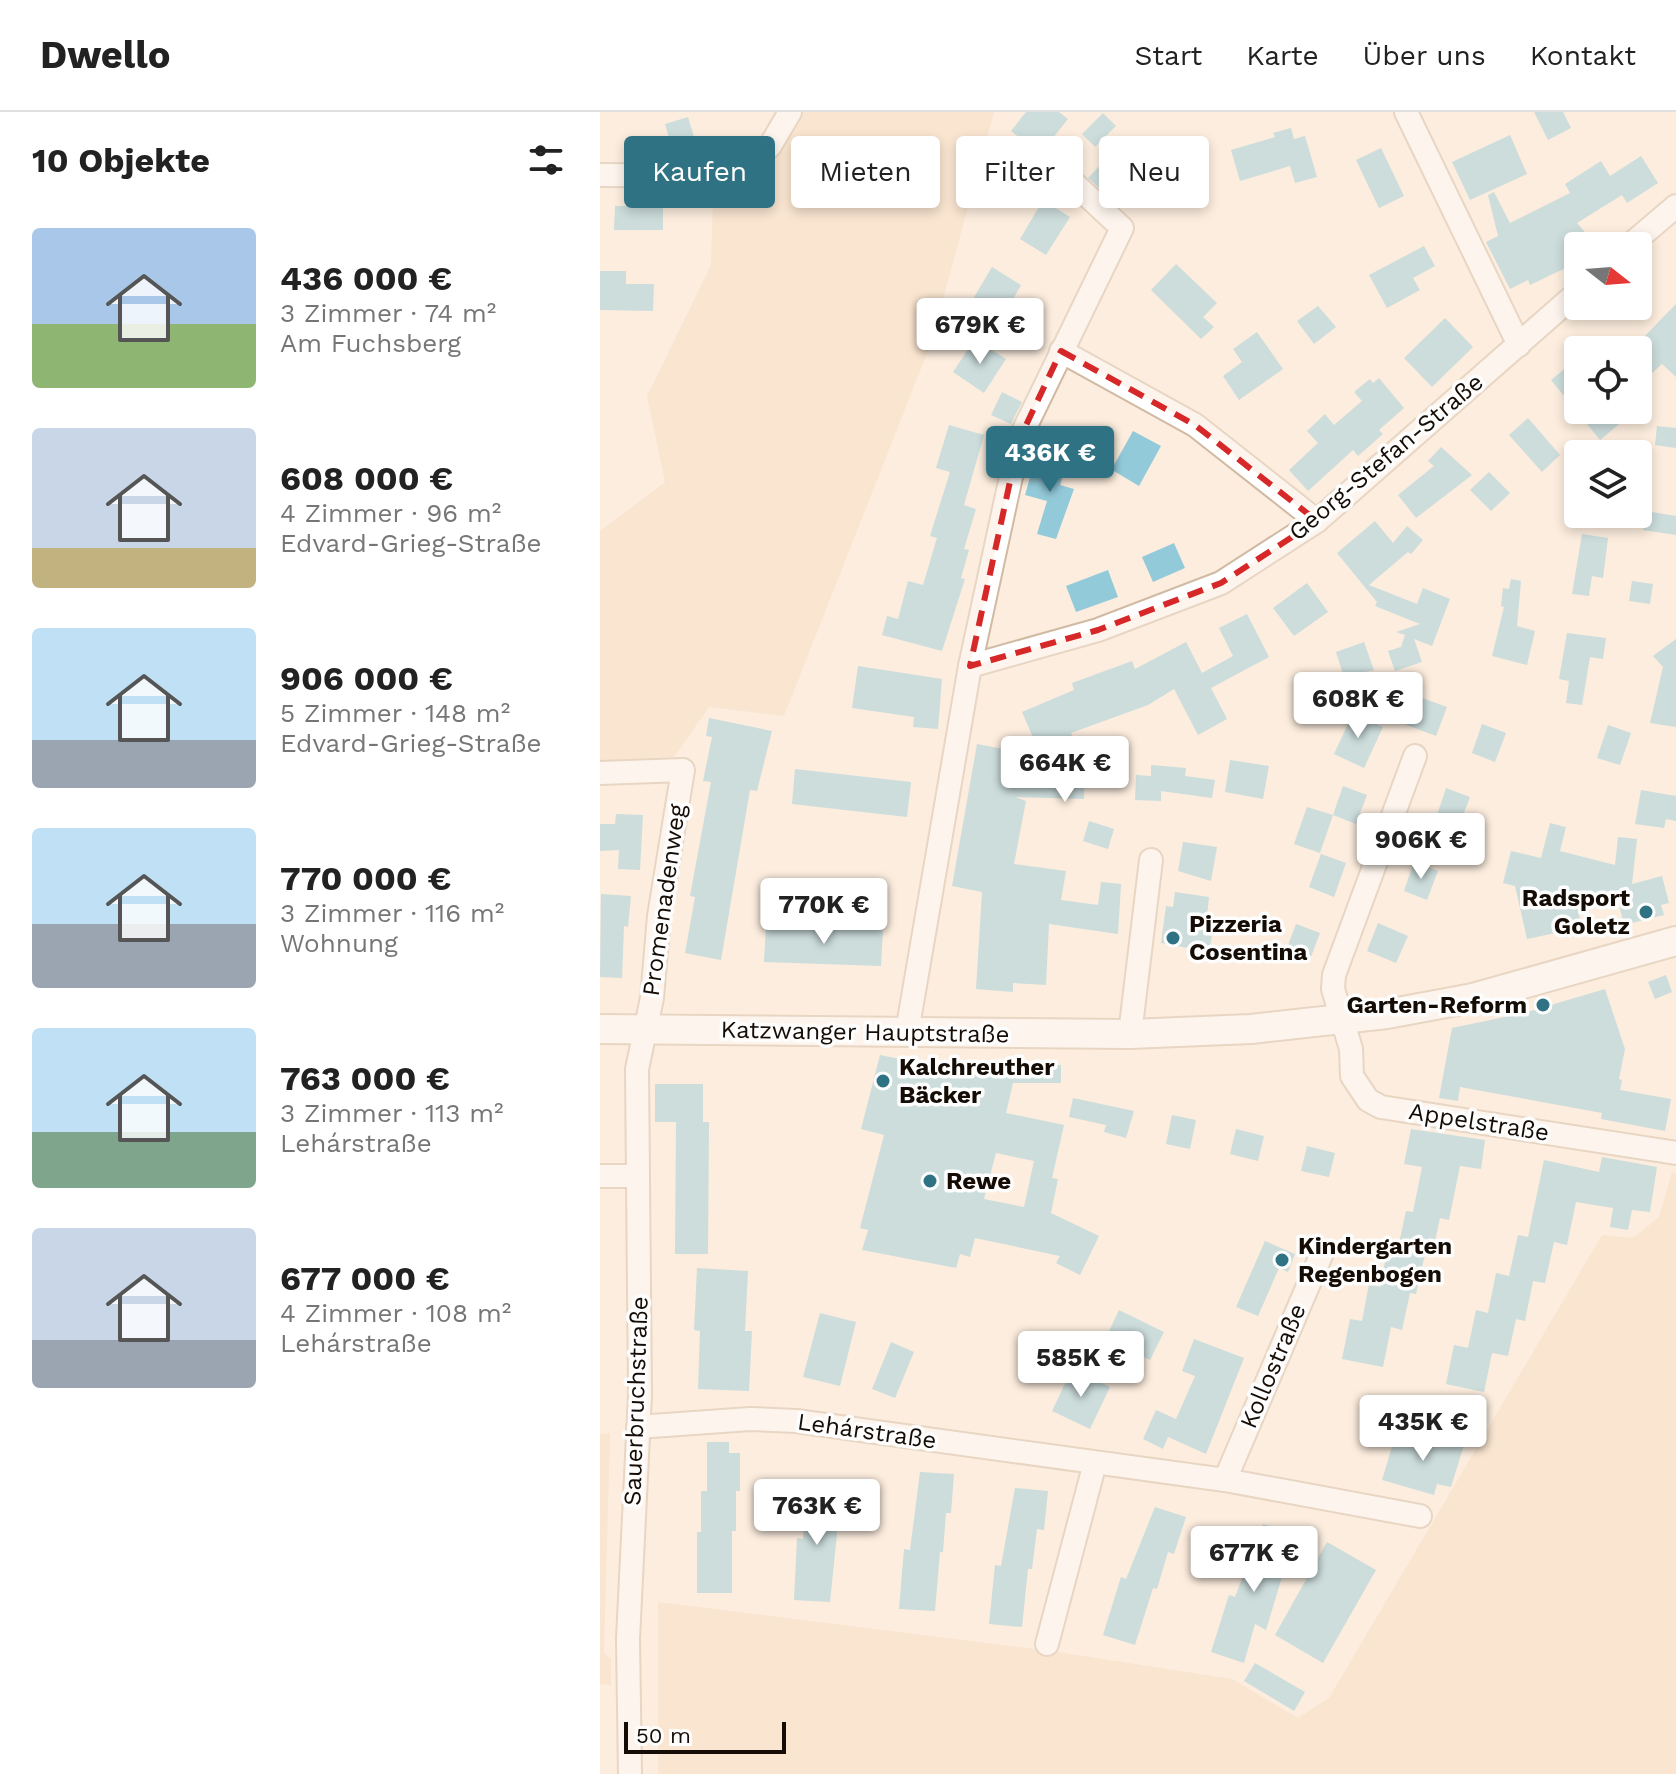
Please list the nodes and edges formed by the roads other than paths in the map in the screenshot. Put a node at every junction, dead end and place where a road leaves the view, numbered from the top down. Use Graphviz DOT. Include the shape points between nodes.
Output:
graph roads {
  1 [pos="790,112"];
  2 [pos="1406,112"];
  3 [pos="600,175"];
  4 [pos="1083,192"];
  5 [pos="1676,206"];
  6 [pos="1645,232"];
  7 [pos="1564,305"];
  8 [pos="1519,345"];
  9 [pos="1061,351"];
  10 [pos="1317,521"];
  11 [pos="970,666"];
  12 [pos="1415,756"];
  13 [pos="600,773"];
  14 [pos="1151,860"];
  15 [pos="1676,941"];
  16 [pos="1341,1020"];
  17 [pos="600,1029"];
  18 [pos="644,1029"];
  19 [pos="907,1032"];
  20 [pos="1130,1034"];
  21 [pos="1676,1153"];
  22 [pos="600,1176"];
  23 [pos="637,1176"];
  24 [pos="1322,1253"];
  25 [pos="638,1427"];
  26 [pos="1095,1463"];
  27 [pos="1225,1480"];
  28 [pos="1420,1516"];
  29 [pos="1047,1644"];
  30 [pos="630,1774"];
  1 -- 3 [label="street" via="770,146 720,176"];
  2 -- 8 [label="street"];
  4 -- 9 [label="street" via="1122,228"];
  5 -- 6 [label="street"];
  7 -- 8 [label="street, Georg-Stefan-Straße"];
  8 -- 10 [label="street, Georg-Stefan-Straße"];
  9 -- 10 [label="street" via="1195,425"];
  9 -- 11 [label="street" via="1019,440"];
  10 -- 11 [label="street, Georg-Stefan-Straße" via="1221,583 1098,630"];
  11 -- 19 [label="street"];
  12 -- 16 [label="street, Appelstraße" via="1334,975"];
  13 -- 18 [label="street, Promenadenweg" via="683,770"];
  14 -- 20 [label="street"];
  15 -- 16 [label="main road, Katzwanger Hauptstraße" via="1506,991"];
  16 -- 20 [label="main road, Katzwanger Hauptstraße"];
  16 -- 21 [label="street, Appelstraße" via="1351,1049 1352,1076 1368,1100 1381,1107"];
  17 -- 18 [label="main road, Katzwanger Hauptstraße"];
  18 -- 19 [label="main road, Katzwanger Hauptstraße"];
  18 -- 23 [label="street, Sauerbruchstraße" via="637,1069"];
  19 -- 20 [label="main road, Katzwanger Hauptstraße"];
  22 -- 23 [label="street"];
  23 -- 25 [label="street, Sauerbruchstraße"];
  24 -- 27 [label="street, Kollostraße"];
  25 -- 26 [label="street, Lehárstraße" via="796,1421"];
  25 -- 30 [label="street, Sauerbruchstraße" via="628,1639"];
  26 -- 27 [label="street, Lehárstraße"];
  26 -- 29 [label="street"];
  27 -- 28 [label="street, Lehárstraße"];
}
